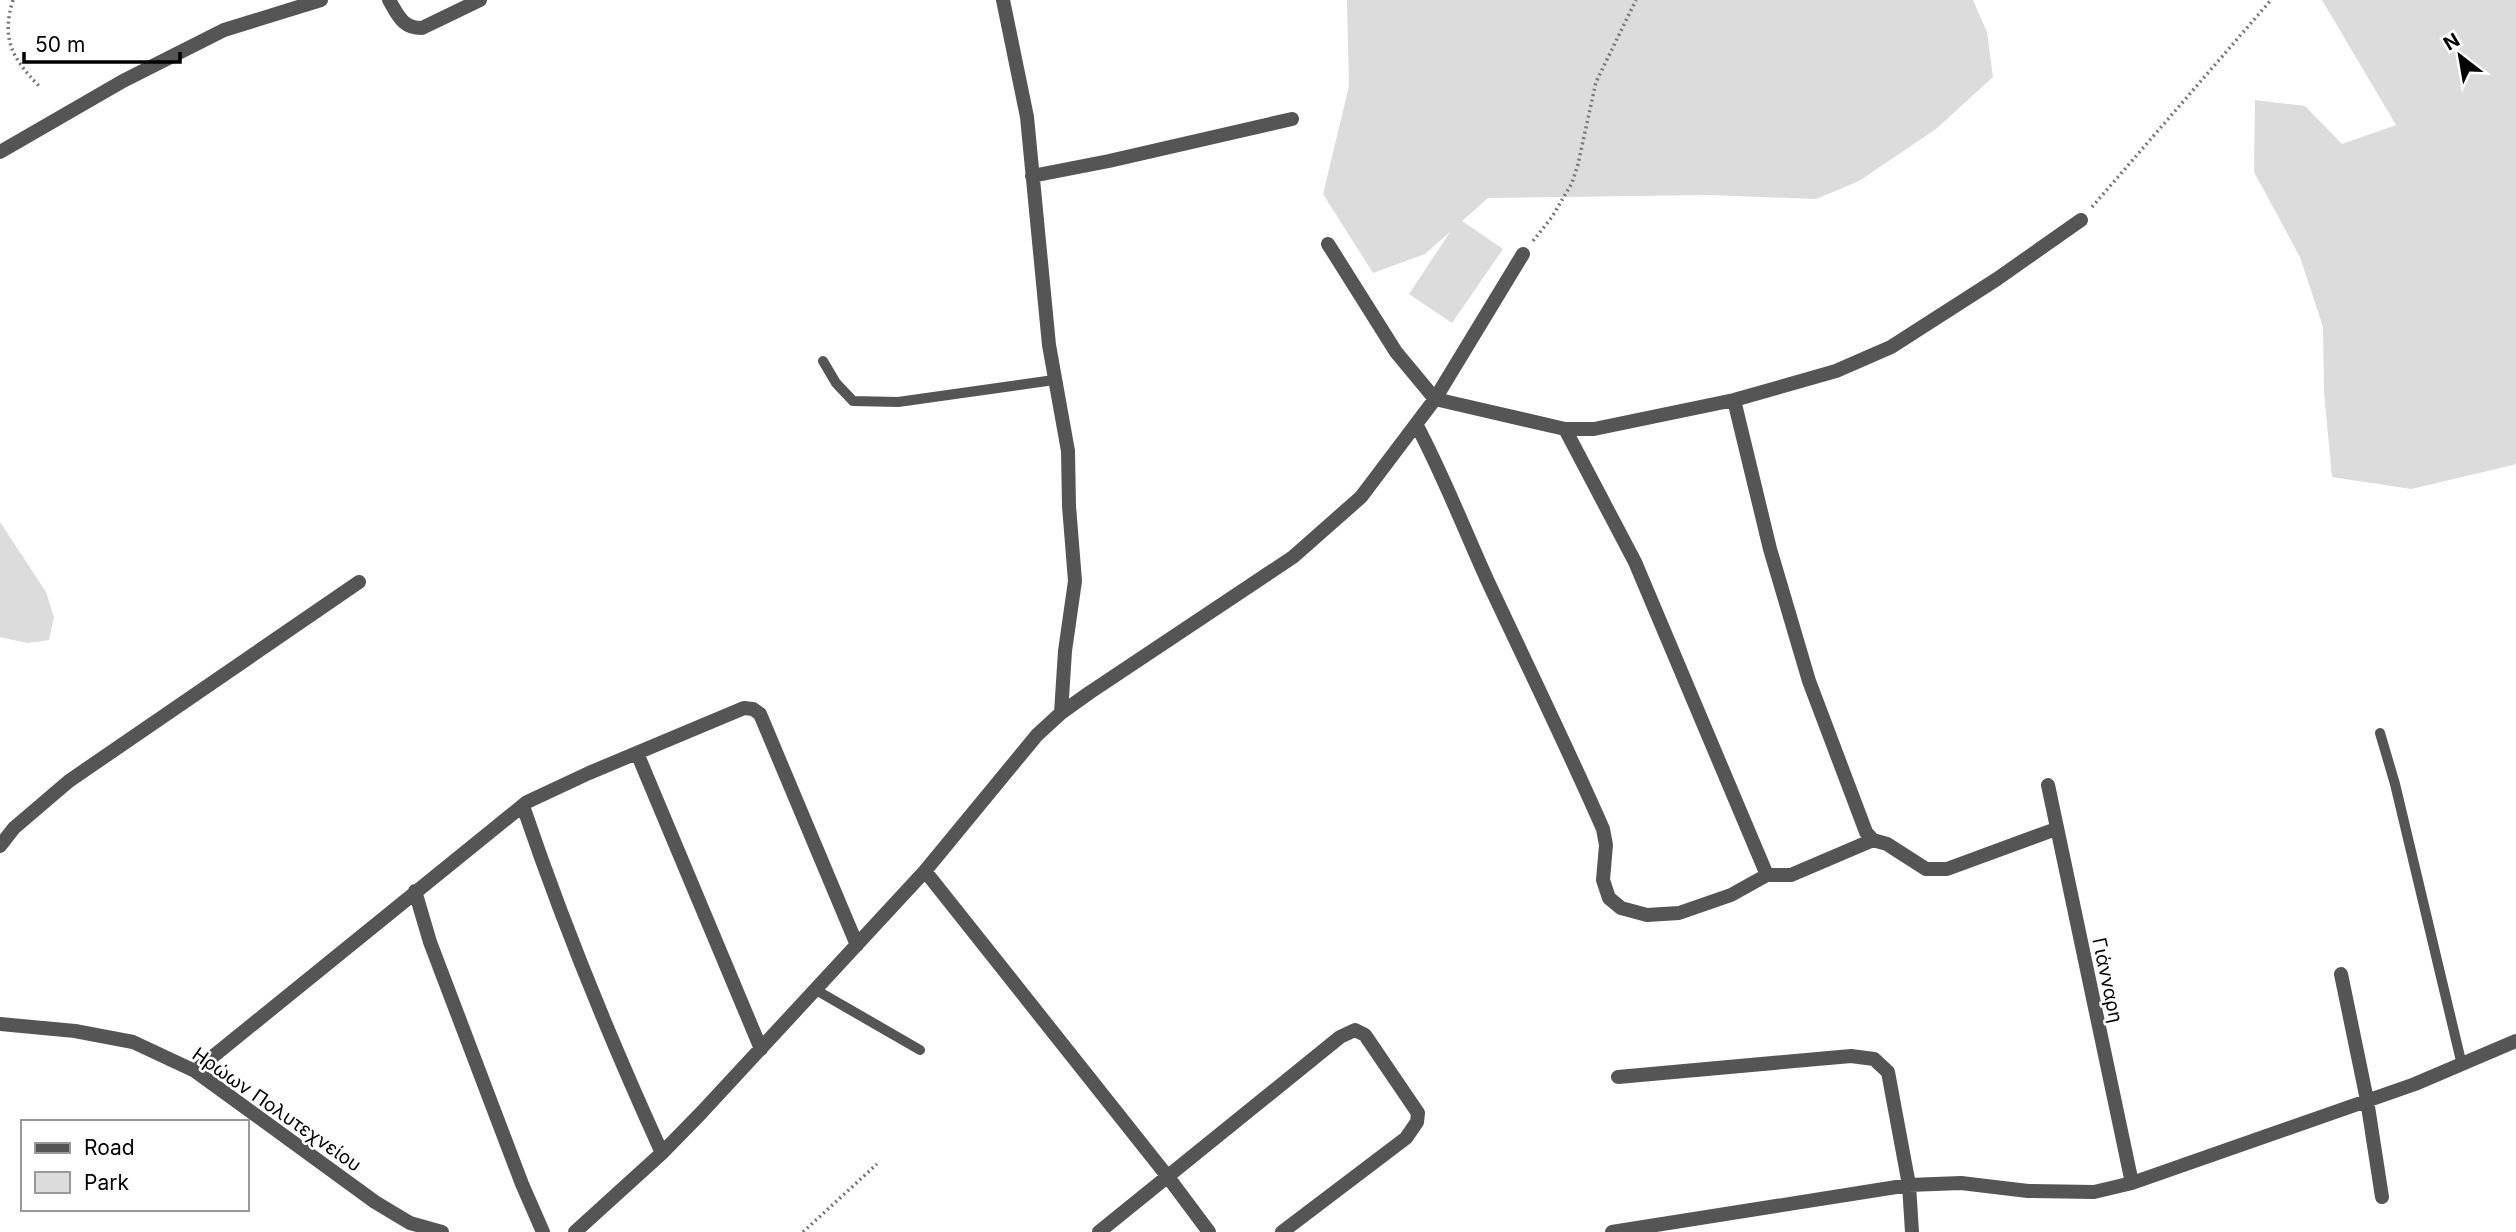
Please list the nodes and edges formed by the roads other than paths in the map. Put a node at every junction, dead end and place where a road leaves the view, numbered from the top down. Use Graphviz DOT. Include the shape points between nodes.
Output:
graph roads {
  1 [pos="321,0"];
  2 [pos="389,0"];
  3 [pos="480,0"];
  4 [pos="1003,0"];
  5 [pos="1292,119"];
  6 [pos="0,152"];
  7 [pos="1032,176"];
  8 [pos="2081,220"];
  9 [pos="1328,244"];
  10 [pos="1524,254"];
  11 [pos="823,361"];
  12 [pos="1054,380"];
  13 [pos="1435,399"];
  14 [pos="1734,400"];
  15 [pos="1416,424"];
  16 [pos="1564,429"];
  17 [pos="359,582"];
  18 [pos="1061,713"];
  19 [pos="2380,733"];
  20 [pos="637,753"];
  21 [pos="2048,785"];
  22 [pos="523,806"];
  23 [pos="2056,829"];
  24 [pos="1873,840"];
  25 [pos="0,846"];
  26 [pos="925,871"];
  27 [pos="1767,875"];
  28 [pos="415,891"];
  29 [pos="858,945"];
  30 [pos="2342,974"];
  31 [pos="816,990"];
  32 [pos="0,1024"];
  33 [pos="2516,1041"];
  34 [pos="761,1049"];
  35 [pos="920,1050"];
  36 [pos="2462,1065"];
  37 [pos="195,1071"];
  38 [pos="1618,1077"];
  39 [pos="2367,1100"];
  40 [pos="662,1153"];
  41 [pos="1168,1177"];
  42 [pos="2132,1183"];
  43 [pos="1909,1185"];
  44 [pos="2382,1197"];
  45 [pos="442,1232"];
  46 [pos="544,1232"];
  47 [pos="575,1232"];
  48 [pos="1099,1232"];
  49 [pos="1209,1232"];
  50 [pos="1282,1232"];
  51 [pos="1612,1232"];
  52 [pos="1912,1232"];
  1 -- 6 [label="street" via="224,30"];
  2 -- 3 [label="street" via="403,24 422,28"];
  4 -- 7 [label="street" via="1027,117"];
  5 -- 7 [label="street"];
  7 -- 12 [label="street"];
  8 -- 14 [label="street" via="1891,346 1836,371"];
  9 -- 13 [label="street" via="1396,352"];
  10 -- 13 [label="street"];
  11 -- 12 [label="lane" via="853,401 898,402"];
  12 -- 18 [label="street" via="1069,451 1075,581"];
  13 -- 15 [label="street"];
  13 -- 16 [label="street"];
  14 -- 16 [label="street" via="1594,429"];
  14 -- 24 [label="street" via="1809,681 1866,832"];
  15 -- 18 [label="street" via="1361,497 1293,557"];
  15 -- 27 [label="street" via="1603,829 1603,880 1609,898 1621,908 1647,915 1679,914 1731,895"];
  16 -- 27 [label="street" via="1635,562"];
  17 -- 25 [label="street" via="69,781 14,828"];
  18 -- 26 [label="street" via="1037,735"];
  19 -- 36 [label="lane"];
  20 -- 22 [label="street"];
  20 -- 29 [label="street" via="744,708 760,714"];
  20 -- 34 [label="street"];
  21 -- 23 [label="street, Γιάνναρη"];
  22 -- 28 [label="street"];
  22 -- 40 [label="street" via="599,1011"];
  23 -- 24 [label="street" via="1934,870"];
  23 -- 42 [label="street, Γιάνναρη"];
  24 -- 27 [label="street" via="1791,875"];
  26 -- 29 [label="street"];
  26 -- 41 [label="street"];
  28 -- 37 [label="street"];
  28 -- 46 [label="street" via="430,942"];
  29 -- 31 [label="street"];
  30 -- 39 [label="street"];
  31 -- 34 [label="street"];
  31 -- 35 [label="lane"];
  32 -- 37 [label="street, Ηρώων Πολυτεχνείου" via="133,1042"];
  33 -- 36 [label="street"];
  34 -- 40 [label="street"];
  36 -- 39 [label="street"];
  37 -- 45 [label="street, Ηρώων Πολυτεχνείου" via="375,1202 410,1223"];
  38 -- 43 [label="street" via="1851,1056 1874,1059 1888,1072"];
  39 -- 42 [label="street"];
  39 -- 44 [label="street"];
  40 -- 47 [label="street"];
  41 -- 48 [label="street"];
  41 -- 49 [label="street"];
  41 -- 50 [label="street" via="1340,1037 1355,1030 1365,1035 1418,1113 1417,1122 1406,1138"];
  42 -- 43 [label="street" via="2094,1192 1961,1183"];
  43 -- 51 [label="street"];
  43 -- 52 [label="street"];
}
